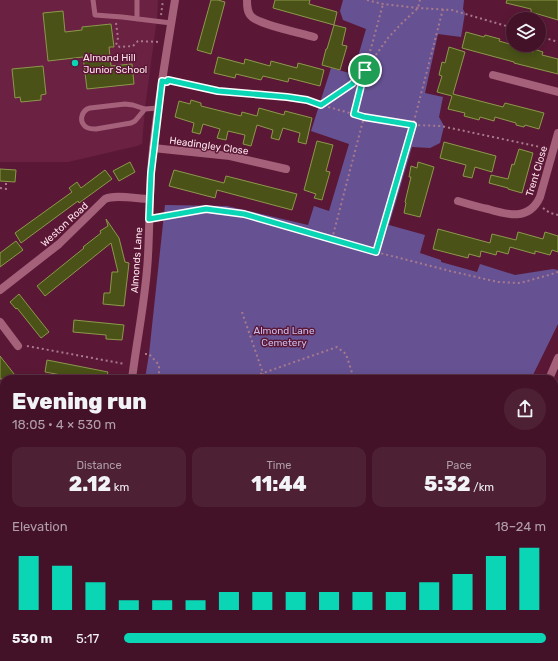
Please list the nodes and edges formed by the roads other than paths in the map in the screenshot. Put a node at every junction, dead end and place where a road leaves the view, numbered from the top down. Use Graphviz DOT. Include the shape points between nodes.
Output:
graph roads {
  1 [pos="93,0"];
  2 [pos="137,0"];
  3 [pos="175,0"];
  4 [pos="247,0"];
  5 [pos="137,19"];
  6 [pos="171,23"];
  7 [pos="314,37"];
  8 [pos="493,75"];
  9 [pos="558,92"];
  10 [pos="158,108"];
  11 [pos="145,109"];
  12 [pos="558,133"];
  13 [pos="153,148"];
  14 [pos="286,169"];
  15 [pos="150,199"];
  16 [pos="458,201"];
  17 [pos="0,290"];
  18 [pos="0,322"];
  19 [pos="18,346"];
  20 [pos="558,358"];
  21 [pos="133,375"];
  22 [pos="550,375"];
  1 -- 5 [label="lane" via="95,15"];
  2 -- 5 [label="lane"];
  3 -- 6 [label="street, Almonds Lane"];
  4 -- 7 [label="street" via="247,8 252,18"];
  5 -- 6 [label="lane"];
  6 -- 10 [label="street, Almonds Lane"];
  8 -- 9 [label="street"];
  10 -- 11 [label="lane"];
  10 -- 13 [label="street, Almonds Lane"];
  11 -- 11 [label="lane" via="135,122 96,129 84,125 82,119 87,108 125,104"];
  12 -- 16 [label="street, Trent Close" via="543,188 537,203 531,209 511,215"];
  13 -- 14 [label="street, Headingley Close" via="230,156"];
  13 -- 15 [label="street, Almonds Lane"];
  15 -- 17 [label="street, Weston Road" via="113,196 105,199 59,244"];
  15 -- 21 [label="street, Almonds Lane" via="148,256"];
  18 -- 19 [label="street"];
  20 -- 22 [label="street"];
}
